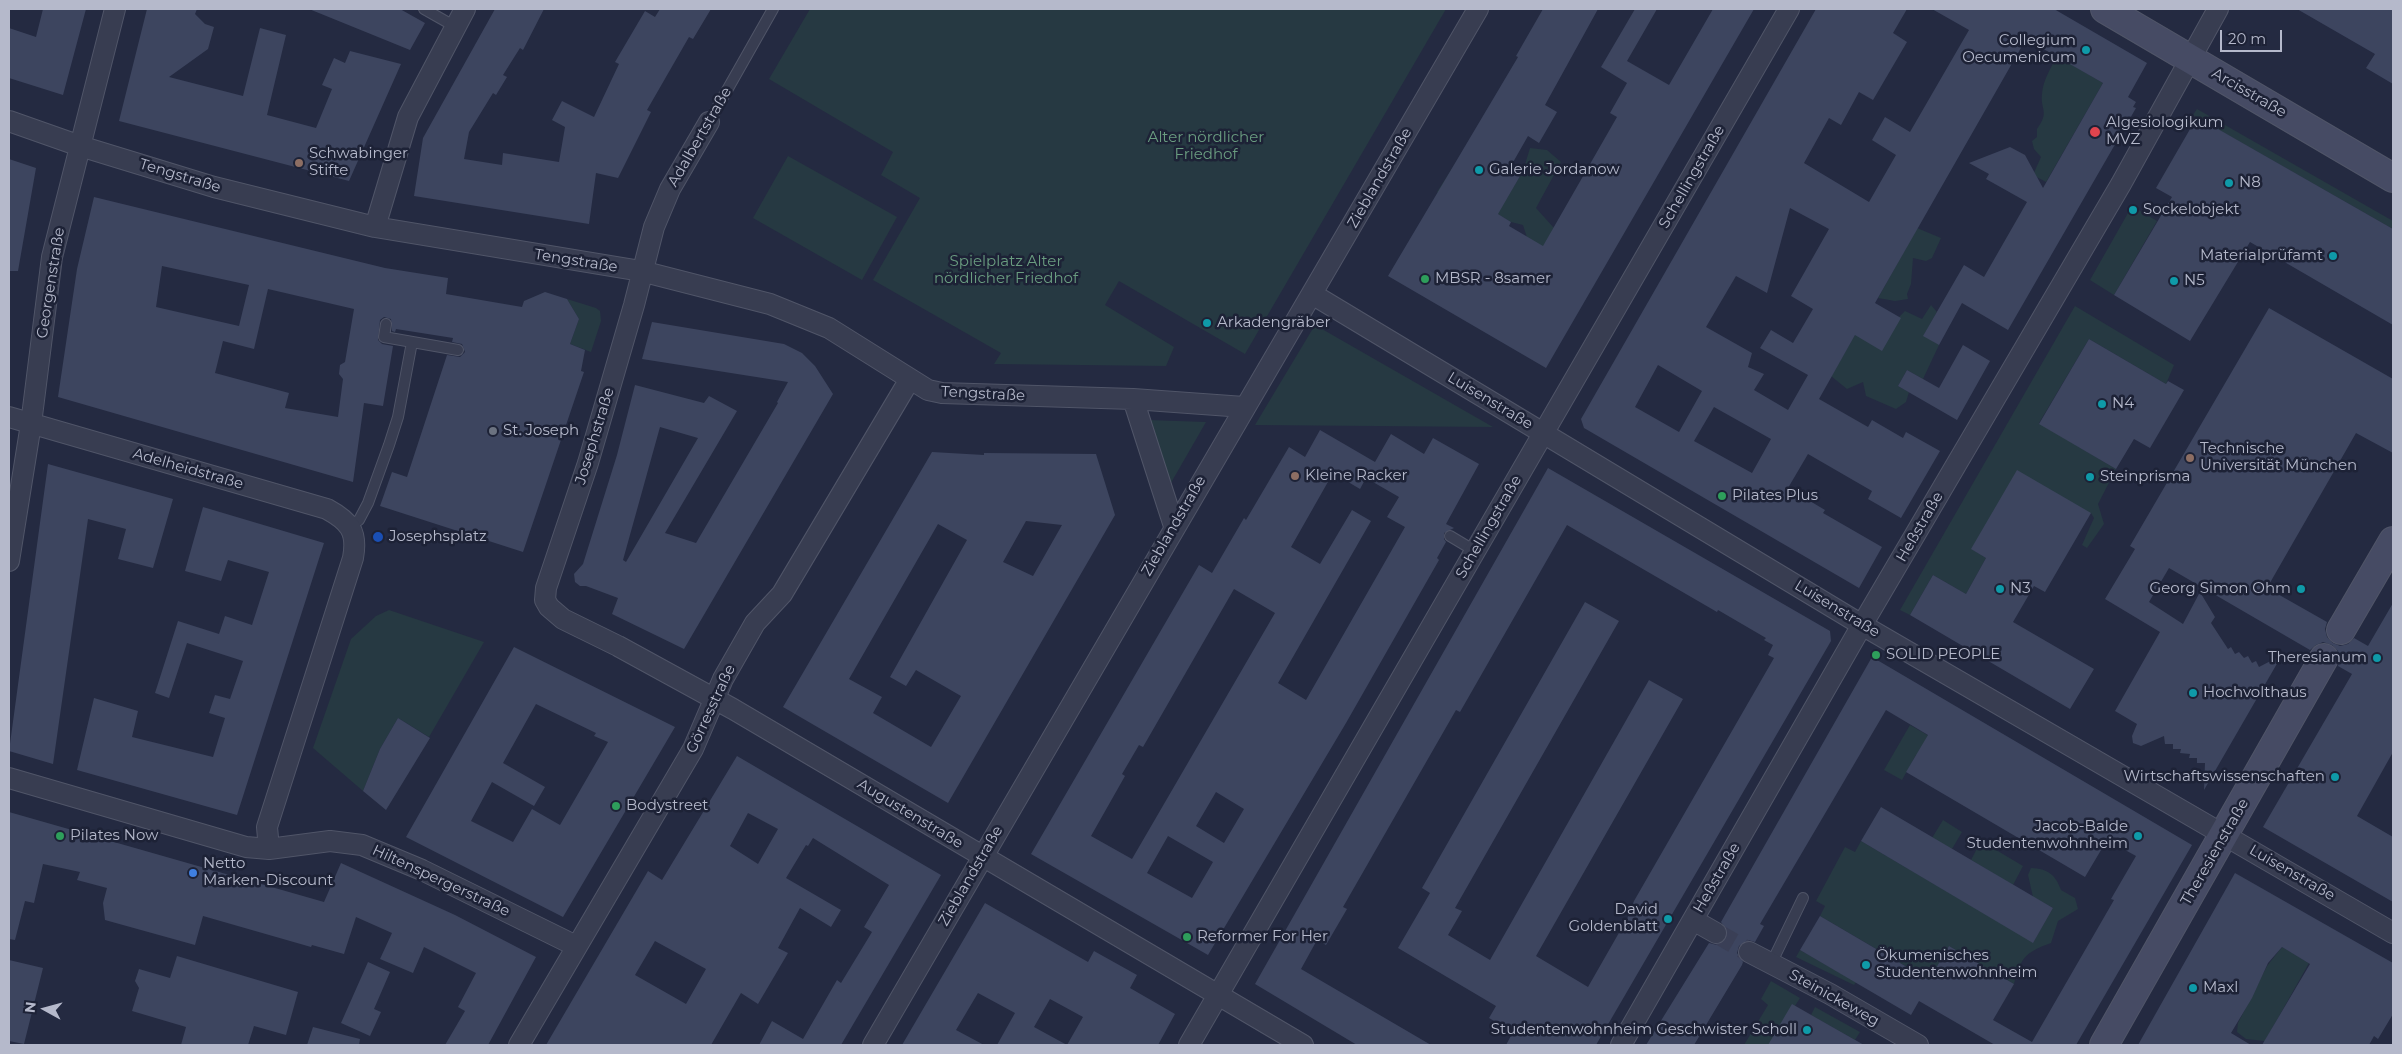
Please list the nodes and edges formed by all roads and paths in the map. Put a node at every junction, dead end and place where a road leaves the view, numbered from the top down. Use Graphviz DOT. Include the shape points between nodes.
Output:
graph roads {
  1 [pos="115,9"];
  2 [pos="424,9"];
  3 [pos="773,9"];
  4 [pos="1478,9"];
  5 [pos="1788,9"];
  6 [pos="2105,9"];
  7 [pos="2218,9"];
  8 [pos="460,17"];
  9 [pos="2191,59"];
  10 [pos="9,121"];
  11 [pos="709,122"];
  12 [pos="80,146"];
  13 [pos="2393,178"];
  14 [pos="375,227"];
  15 [pos="641,272"];
  16 [pos="1312,294"];
  17 [pos="386,324"];
  18 [pos="412,342"];
  19 [pos="458,350"];
  20 [pos="910,379"];
  21 [pos="1133,399"];
  22 [pos="1244,407"];
  23 [pos="9,417"];
  24 [pos="31,424"];
  25 [pos="1543,434"];
  26 [pos="1174,526"];
  27 [pos="352,532"];
  28 [pos="1450,536"];
  29 [pos="2393,541"];
  30 [pos="1475,551"];
  31 [pos="9,561"];
  32 [pos="545,600"];
  33 [pos="1862,625"];
  34 [pos="2341,630"];
  35 [pos="2324,658"];
  36 [pos="715,700"];
  37 [pos="9,778"];
  38 [pos="2225,834"];
  39 [pos="269,848"];
  40 [pos="982,857"];
  41 [pos="1803,898"];
  42 [pos="1693,920"];
  43 [pos="1716,933"];
  44 [pos="2393,933"];
  45 [pos="576,946"];
  46 [pos="1749,952"];
  47 [pos="1771,964"];
  48 [pos="1218,995"];
  49 [pos="519,1045"];
  50 [pos="873,1045"];
  51 [pos="1189,1045"];
  52 [pos="1303,1045"];
  53 [pos="1621,1045"];
  54 [pos="1918,1045"];
  55 [pos="2104,1045"];
  1 -- 12 [label="street, Georgenstraße"];
  2 -- 8 [label="lane"];
  3 -- 11 [label="lane, Adalbertstraße"];
  4 -- 16 [label="street, Zieblandstraße"];
  5 -- 25 [label="street, Schellingstraße"];
  6 -- 9 [label="main road, Arcisstraße"];
  7 -- 9 [label="street, Heßstraße"];
  8 -- 14 [label="street" via="408,117"];
  9 -- 13 [label="main road, Arcisstraße"];
  9 -- 33 [label="street, Heßstraße"];
  10 -- 12 [label="street, Tengstraße"];
  11 -- 15 [label="street, Adalbertstraße" via="660,210"];
  12 -- 14 [label="street, Tengstraße" via="214,187"];
  12 -- 24 [label="street, Georgenstraße" via="52,257"];
  14 -- 15 [label="street, Tengstraße"];
  15 -- 20 [label="street, Tengstraße" via="734,293 799,314 830,328"];
  15 -- 32 [label="street, Josephstraße" via="624,342 546,588"];
  16 -- 22 [label="street, Zieblandstraße"];
  16 -- 25 [label="street, Luisenstraße"];
  17 -- 18 [label="lane" via="384,338"];
  18 -- 19 [label="lane"];
  18 -- 27 [label="lane" via="398,417 368,503"];
  20 -- 21 [label="street, Tengstraße" via="928,390 942,393"];
  20 -- 36 [label="street, Görresstraße" via="782,594 755,623"];
  21 -- 22 [label="street, Tengstraße"];
  21 -- 26 [label="street"];
  22 -- 26 [label="street, Zieblandstraße"];
  23 -- 24 [label="street, Adelheidstraße"];
  24 -- 27 [label="street, Adelheidstraße" via="327,509 342,517"];
  24 -- 31 [label="street, Georgenstraße"];
  25 -- 30 [label="street, Schellingstraße"];
  25 -- 33 [label="street, Luisenstraße"];
  26 -- 40 [label="street, Zieblandstraße"];
  27 -- 39 [label="street" via="353,558 267,827"];
  28 -- 30 [label="lane"];
  29 -- 34 [label="main road"];
  30 -- 48 [label="street, Schellingstraße"];
  32 -- 36 [label="street, Augustenstraße" via="563,619"];
  33 -- 38 [label="street, Luisenstraße"];
  33 -- 42 [label="street, Heßstraße"];
  35 -- 38 [label="main road, Theresienstraße"];
  36 -- 40 [label="street, Augustenstraße"];
  36 -- 45 [label="street, Görresstraße" via="693,749"];
  37 -- 39 [label="street, Hiltenspergerstraße" via="246,848"];
  38 -- 44 [label="street, Luisenstraße"];
  38 -- 55 [label="main road, Theresienstraße"];
  39 -- 45 [label="street, Hiltenspergerstraße" via="330,841 362,845 422,870"];
  40 -- 48 [label="street, Augustenstraße"];
  40 -- 50 [label="street, Zieblandstraße"];
  41 -- 47 [label="lane"];
  42 -- 43 [label="street"];
  42 -- 53 [label="street, Heßstraße"];
  45 -- 49 [label="street, Görresstraße"];
  46 -- 47 [label="street, Steinickeweg"];
  47 -- 54 [label="street, Steinickeweg"];
  48 -- 51 [label="street, Schellingstraße"];
  48 -- 52 [label="street, Augustenstraße"];
}
